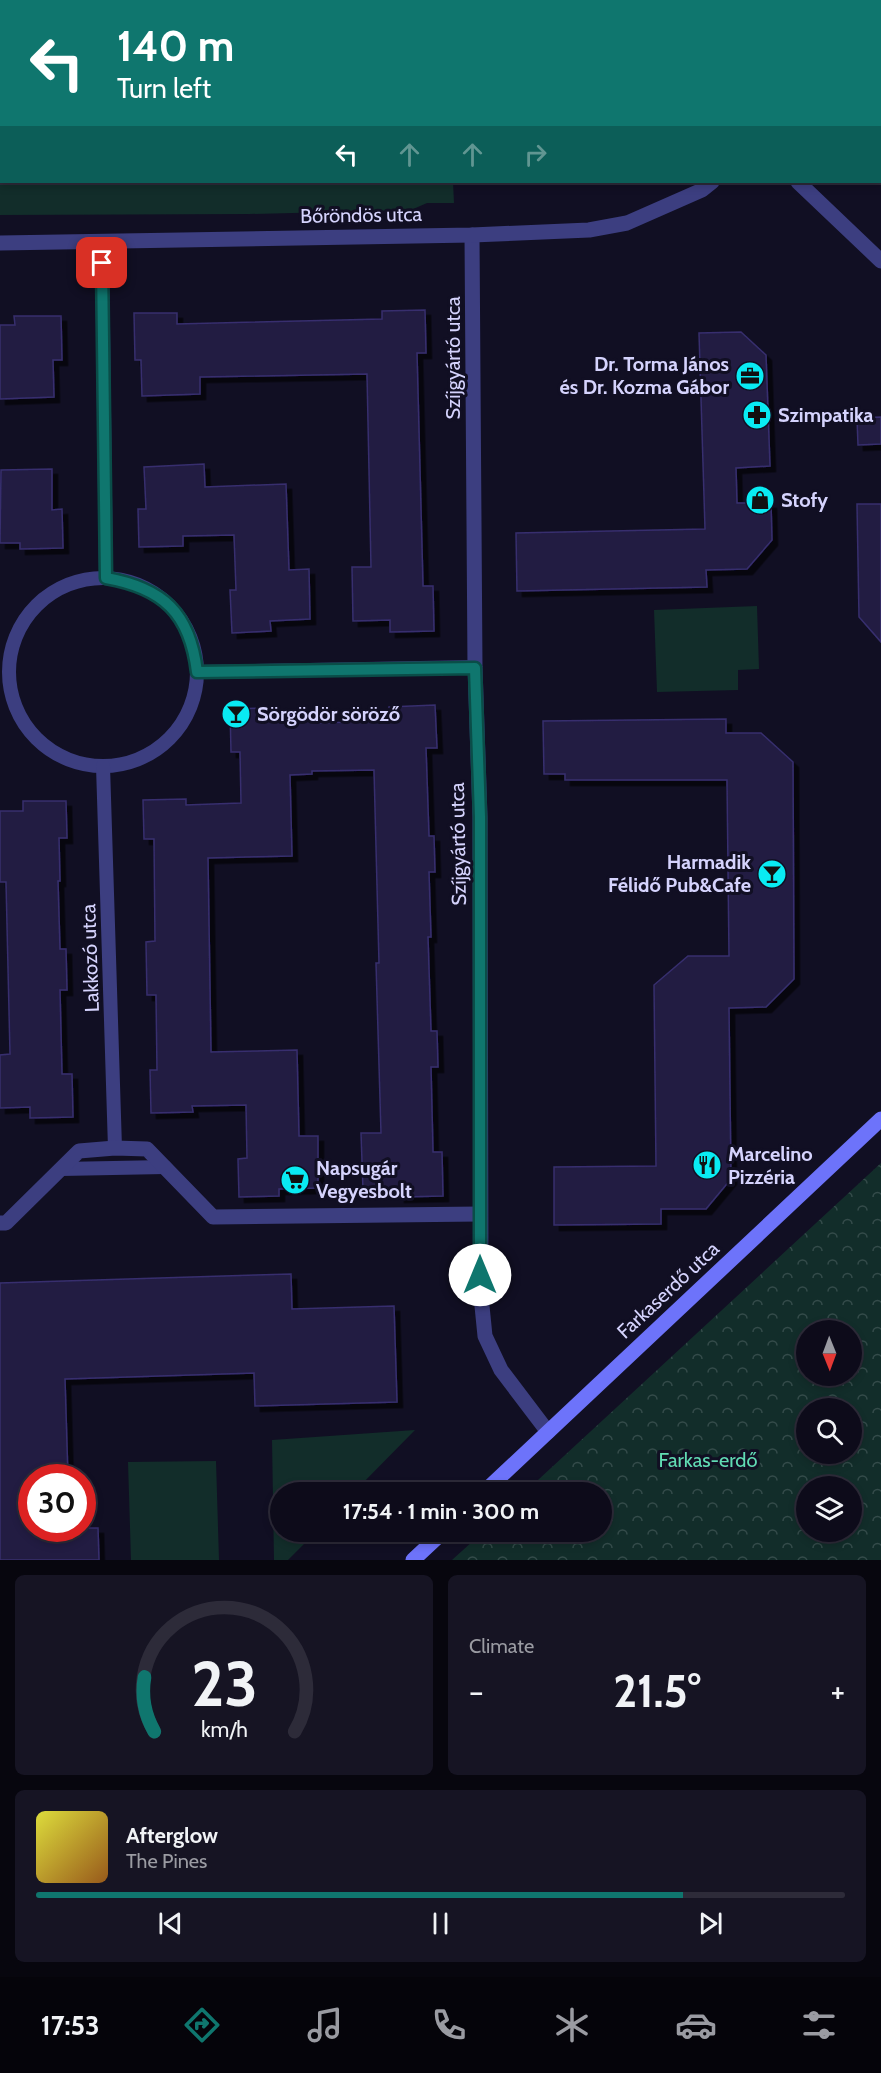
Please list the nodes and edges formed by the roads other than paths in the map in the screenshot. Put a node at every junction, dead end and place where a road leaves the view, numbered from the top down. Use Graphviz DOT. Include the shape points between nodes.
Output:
graph roads {
  1 [pos="711,183"];
  2 [pos="799,183"];
  3 [pos="472,235"];
  4 [pos="102,241"];
  5 [pos="0,243"];
  6 [pos="881,261"];
  7 [pos="106,578"];
  8 [pos="475,668"];
  9 [pos="4,669"];
  10 [pos="197,672"];
  11 [pos="103,766"];
  12 [pos="881,1119"];
  13 [pos="115,1148"];
  14 [pos="165,1167"];
  15 [pos="61,1169"];
  16 [pos="480,1214"];
  17 [pos="0,1223"];
  18 [pos="548,1432"];
  19 [pos="495,1482"];
  20 [pos="432,1542"];
  21 [pos="413,1560"];
  1 -- 3 [label="street, Bőröndös utca" via="627,223 589,230"];
  2 -- 6 [label="street"];
  3 -- 4 [label="street, Bőröndös utca"];
  3 -- 8 [label="street, Szíjgyártó utca"];
  4 -- 5 [label="street, Bőröndös utca"];
  4 -- 7 [label="lane"];
  7 -- 9 [label="lane" via="82,580 56,590 37,605 22,624"];
  7 -- 10 [label="lane" via="132,583 155,594 173,609 187,630"];
  8 -- 10 [label="lane"];
  8 -- 16 [label="street, Szíjgyártó utca" via="480,817"];
  9 -- 11 [label="lane" via="20,717 33,736 51,751 76,763"];
  10 -- 11 [label="lane" via="194,696 185,719 171,737 151,754 130,763"];
  11 -- 13 [label="lane, Lakkozó utca"];
  12 -- 18 [label="street, Farkaserdő utca"];
  13 -- 14 [label="street" via="147,1149"];
  13 -- 15 [label="street" via="80,1151"];
  14 -- 15 [label="lane"];
  14 -- 16 [label="street" via="213,1217"];
  15 -- 17 [label="street" via="6,1223"];
  16 -- 18 [label="street, Szíjgyártó utca" via="485,1336 501,1370"];
  18 -- 19 [label="street, Farkaserdő utca"];
  20 -- 21 [label="street"];
}
